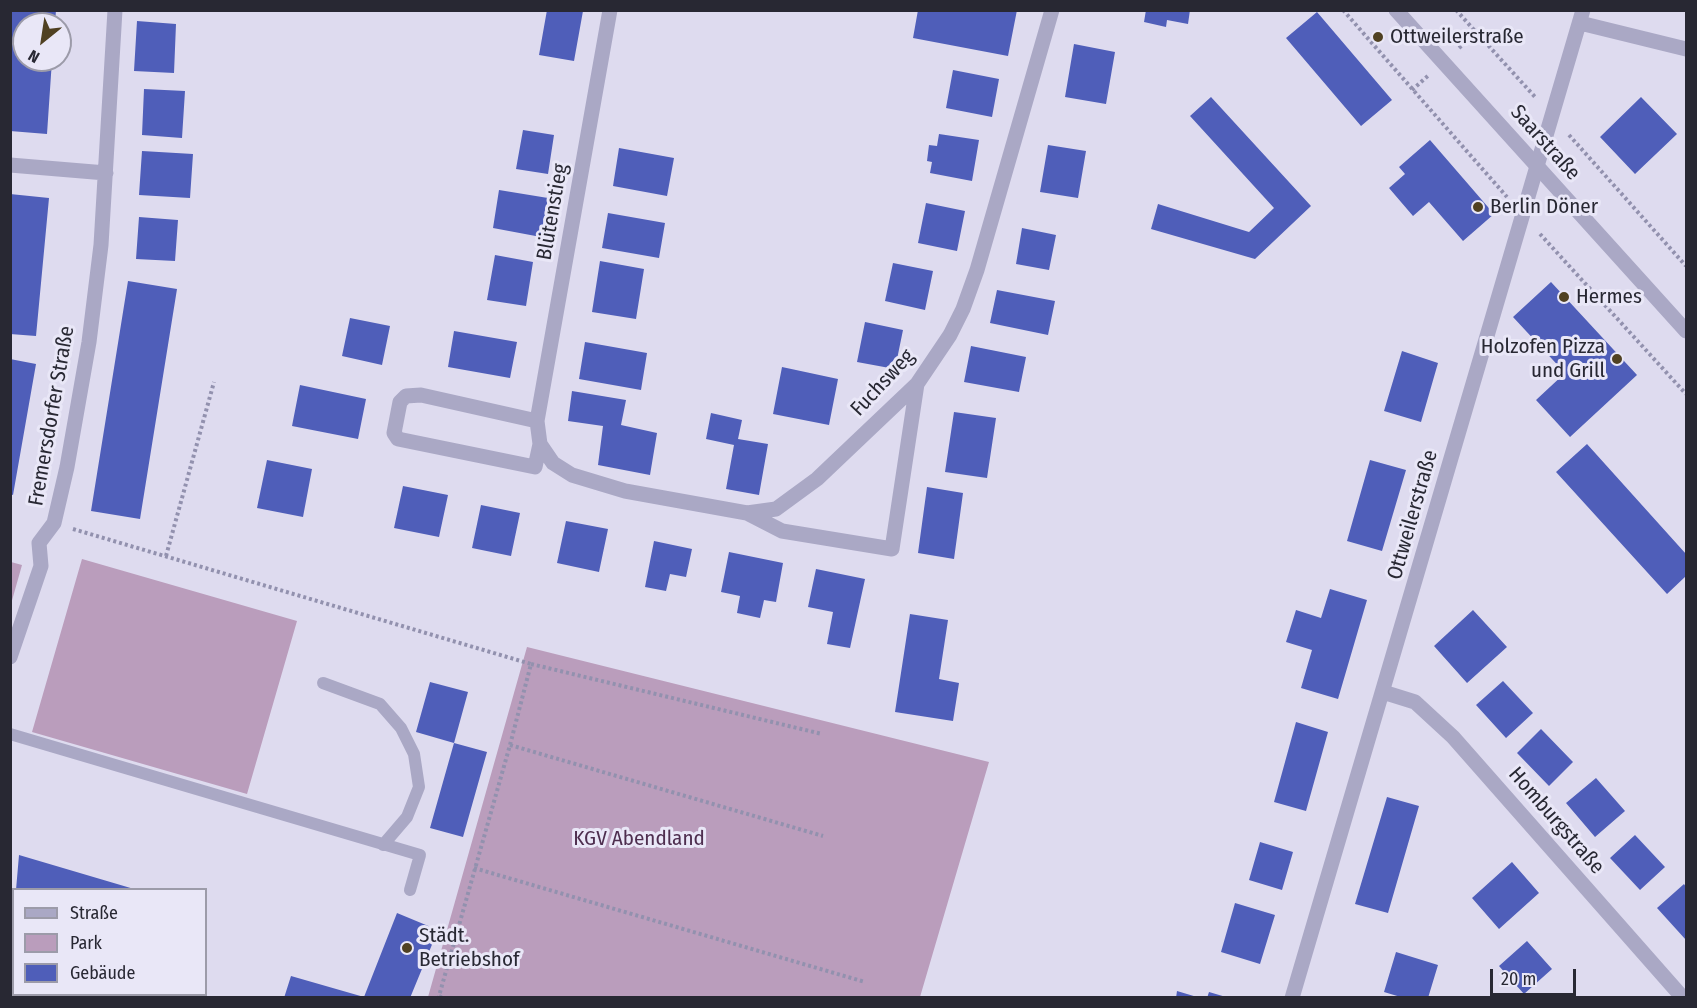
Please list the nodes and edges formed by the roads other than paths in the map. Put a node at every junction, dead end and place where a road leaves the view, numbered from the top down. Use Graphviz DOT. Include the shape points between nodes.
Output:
graph roads {
  1 [pos="115,10"];
  2 [pos="610,10"];
  3 [pos="1052,10"];
  4 [pos="1396,10"];
  5 [pos="1582,17"];
  6 [pos="1686,50"];
  7 [pos="10,165"];
  8 [pos="1537,165"];
  9 [pos="106,173"];
  10 [pos="1686,331"];
  11 [pos="917,384"];
  12 [pos="537,421"];
  13 [pos="540,444"];
  14 [pos="747,513"];
  15 [pos="10,657"];
  16 [pos="323,683"];
  17 [pos="1383,692"];
  18 [pos="10,734"];
  19 [pos="383,845"];
  20 [pos="410,890"];
  21 [pos="1292,998"];
  22 [pos="1683,998"];
  1 -- 9 [label="street, Fremersdorfer Straße"];
  2 -- 12 [label="street, Blütenstieg"];
  3 -- 11 [label="street, Fuchsweg" via="963,309"];
  4 -- 8 [label="street, Saarstraße"];
  5 -- 6 [label="street"];
  5 -- 8 [label="street, Ottweilerstraße"];
  7 -- 9 [label="street"];
  8 -- 10 [label="street, Saarstraße"];
  8 -- 17 [label="street, Ottweilerstraße"];
  9 -- 15 [label="street, Fremersdorfer Straße" via="90,330 67,467 54,523 39,543 41,566"];
  11 -- 14 [label="street, Fuchsweg" via="817,479 776,509"];
  11 -- 14 [label="street" via="892,549 782,531"];
  12 -- 13 [label="street"];
  12 -- 13 [label="street" via="421,395 406,396 400,402 394,433 398,439 535,468"];
  13 -- 14 [label="street, Fuchsweg" via="553,463 572,476 625,491"];
  16 -- 19 [label="lane" via="380,704 401,728 414,754 419,787 407,817"];
  17 -- 21 [label="street, Ottweilerstraße"];
  17 -- 22 [label="street, Homburgstraße" via="1415,702 1453,737"];
  18 -- 19 [label="lane"];
  19 -- 20 [label="lane" via="420,855"];
}
